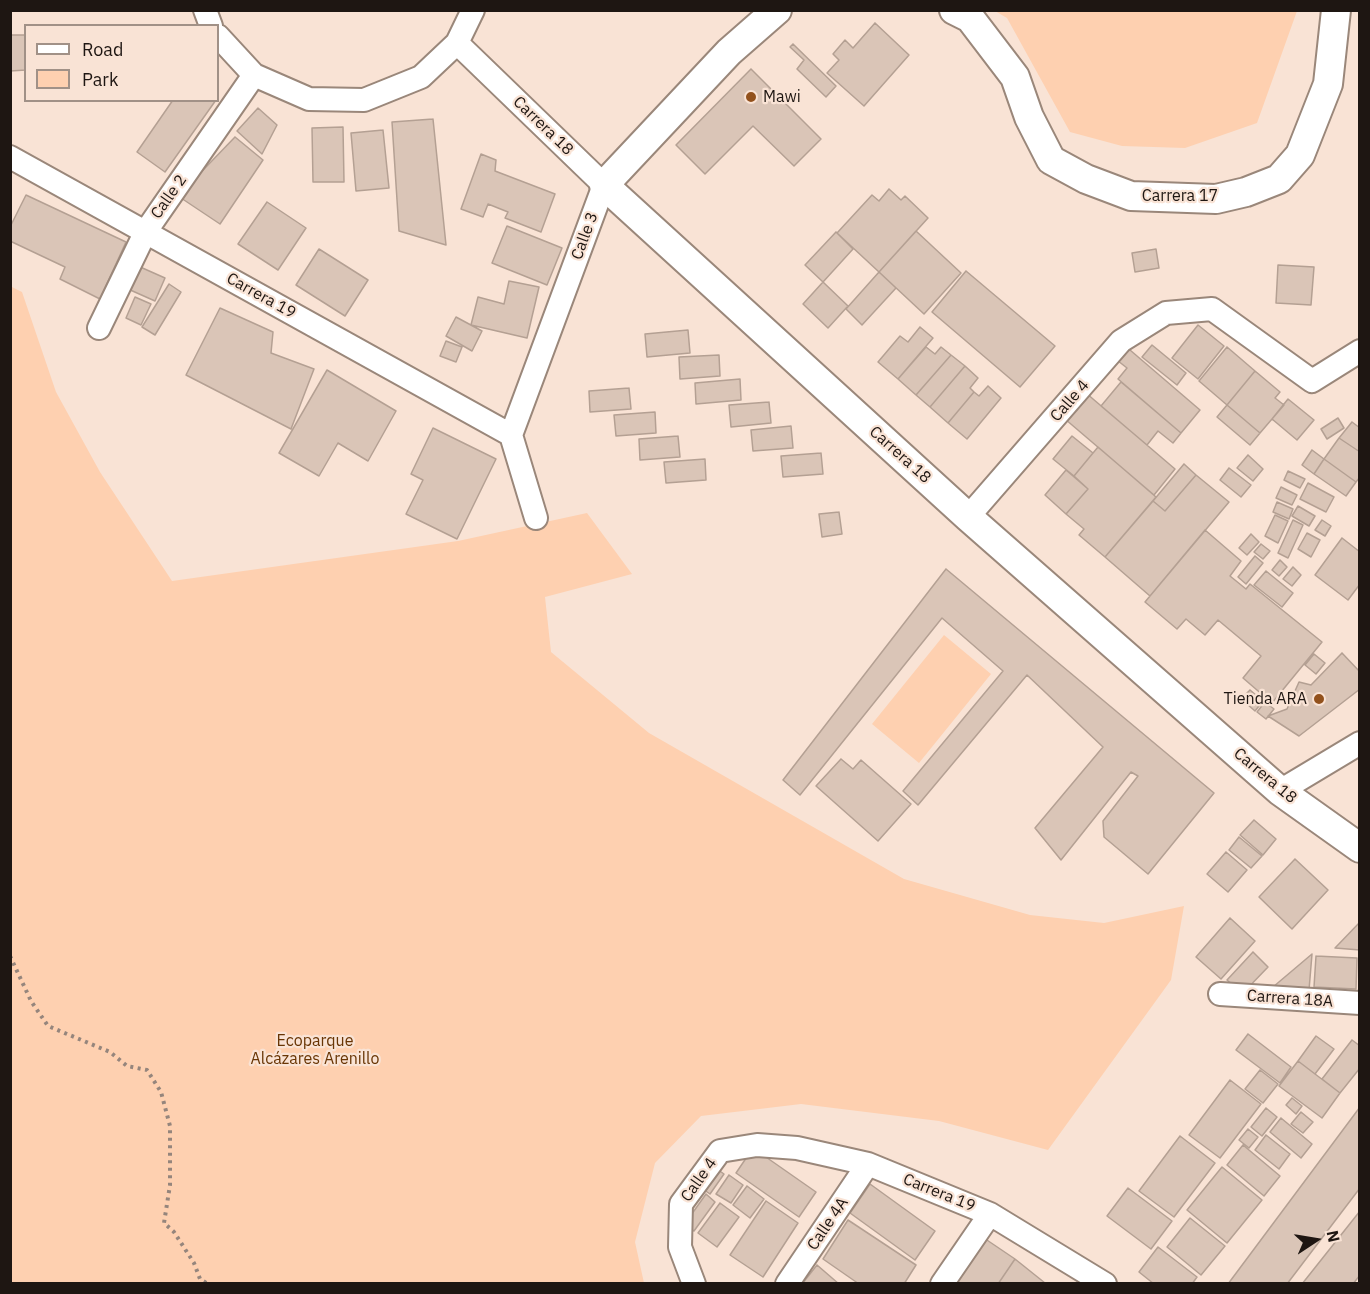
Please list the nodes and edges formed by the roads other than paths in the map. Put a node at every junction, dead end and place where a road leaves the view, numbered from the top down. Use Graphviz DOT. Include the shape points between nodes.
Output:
graph roads {
  1 [pos="473,10"];
  2 [pos="777,10"];
  3 [pos="954,10"];
  4 [pos="1336,10"];
  5 [pos="219,37"];
  6 [pos="458,43"];
  7 [pos="254,75"];
  8 [pos="10,157"];
  9 [pos="604,185"];
  10 [pos="146,231"];
  11 [pos="99,328"];
  12 [pos="1359,351"];
  13 [pos="511,435"];
  14 [pos="536,518"];
  15 [pos="968,518"];
  16 [pos="1359,743"];
  17 [pos="1280,791"];
  18 [pos="1359,848"];
  19 [pos="1220,994"];
  20 [pos="1359,1003"];
  21 [pos="757,1145"];
  22 [pos="868,1164"];
  23 [pos="990,1214"];
  24 [pos="1100,1282"];
  25 [pos="693,1284"];
  26 [pos="787,1284"];
  27 [pos="942,1284"];
  1 -- 6 [label="street"];
  2 -- 9 [label="street, Calle 3" via="729,52"];
  3 -- 4 [label="street, Carrera 17" via="970,18 1015,77 1029,117 1051,160 1131,196 1216,199 1280,179 1300,155 1328,84"];
  5 -- 7 [label="street"];
  6 -- 7 [label="street" via="421,77 364,100 309,99"];
  6 -- 9 [label="street, Carrera 18"];
  7 -- 10 [label="street, Calle 2"];
  8 -- 10 [label="street, Carrera 19"];
  9 -- 13 [label="street, Calle 3"];
  9 -- 15 [label="street, Carrera 18"];
  10 -- 11 [label="street, Calle 2"];
  10 -- 13 [label="street, Carrera 19"];
  12 -- 15 [label="street, Calle 4" via="1312,381 1212,309 1166,313 1121,341"];
  13 -- 14 [label="street"];
  15 -- 17 [label="street, Carrera 18"];
  16 -- 17 [label="street"];
  17 -- 18 [label="street, Carrera 18"];
  19 -- 20 [label="street, Carrera 18A"];
  21 -- 22 [label="street, Carrera 19" via="797,1148"];
  21 -- 25 [label="street, Calle 4" via="720,1151 681,1204 680,1247"];
  22 -- 23 [label="street, Carrera 19"];
  22 -- 26 [label="street, Calle 4A"];
  23 -- 24 [label="street, Carrera 19"];
  23 -- 27 [label="street"];
}
